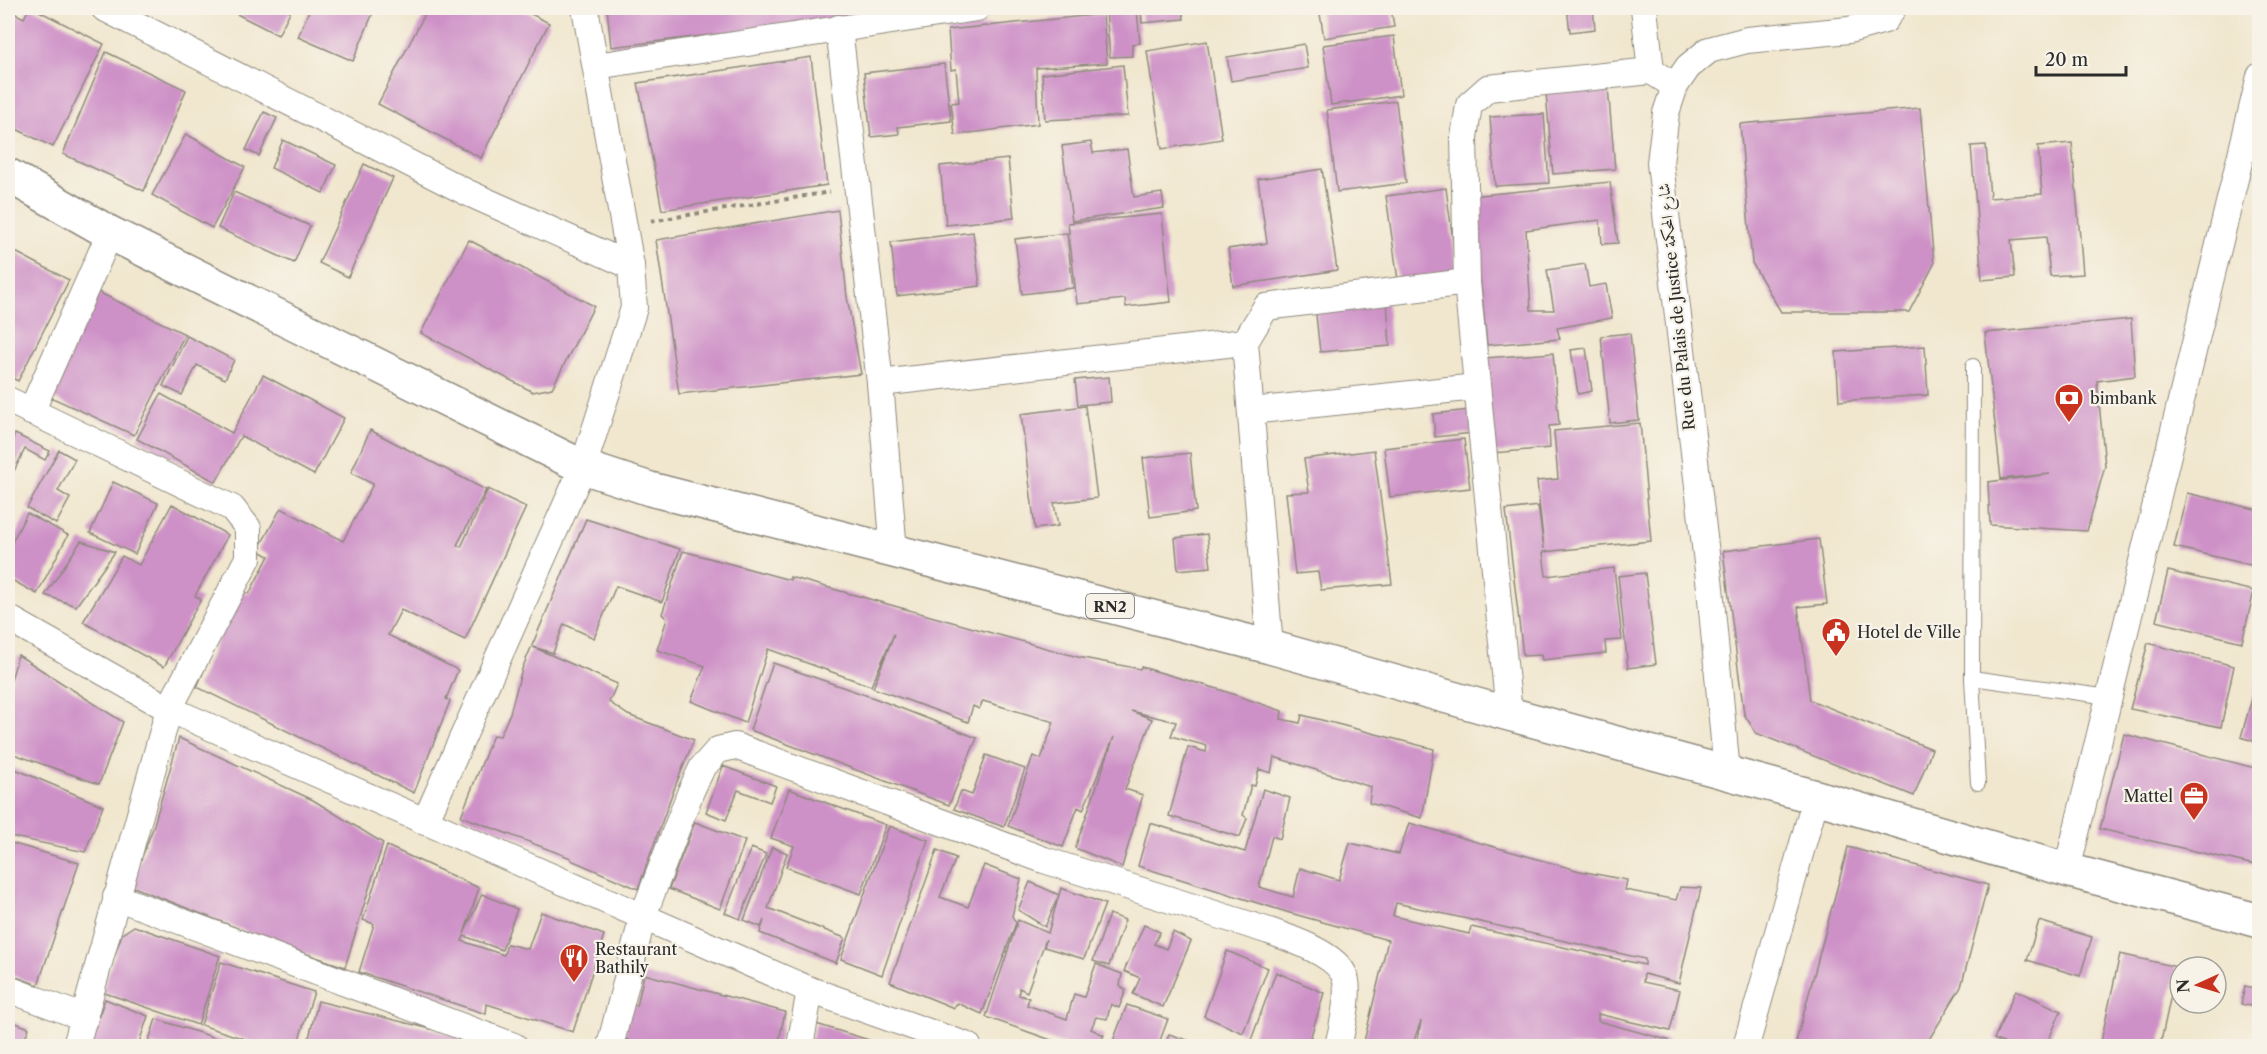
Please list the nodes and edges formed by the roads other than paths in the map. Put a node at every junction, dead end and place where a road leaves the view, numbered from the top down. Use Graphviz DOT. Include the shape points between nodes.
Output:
graph roads {
  1 [pos="104,8"];
  2 [pos="585,8"];
  3 [pos="977,8"];
  4 [pos="1644,8"];
  5 [pos="1893,8"];
  6 [pos="839,28"];
  7 [pos="596,66"];
  8 [pos="1651,71"];
  9 [pos="2258,84"];
  10 [pos="1675,86"];
  11 [pos="8,175"];
  12 [pos="110,233"];
  13 [pos="631,266"];
  14 [pos="1467,282"];
  15 [pos="1245,342"];
  16 [pos="1973,366"];
  17 [pos="880,383"];
  18 [pos="1476,387"];
  19 [pos="8,400"];
  20 [pos="1251,411"];
  21 [pos="31,412"];
  22 [pos="583,467"];
  23 [pos="894,552"];
  24 [pos="8,618"];
  25 [pos="1270,647"];
  26 [pos="1972,678"];
  27 [pos="2109,697"];
  28 [pos="169,709"];
  29 [pos="1509,714"];
  30 [pos="1727,773"];
  31 [pos="1978,783"];
  32 [pos="1816,797"];
  33 [pos="425,822"];
  34 [pos="2067,870"];
  35 [pos="116,897"];
  36 [pos="643,916"];
  37 [pos="2259,921"];
  38 [pos="8,990"];
  39 [pos="810,990"];
  40 [pos="85,1018"];
  41 [pos="76,1047"];
  42 [pos="514,1047"];
  43 [pos="610,1047"];
  44 [pos="800,1047"];
  45 [pos="968,1047"];
  46 [pos="1338,1047"];
  47 [pos="1746,1047"];
  1 -- 13 [label="street" via="466,192"];
  2 -- 7 [label="street"];
  3 -- 6 [label="street"];
  4 -- 8 [label="street"];
  5 -- 10 [label="street, Rue du Palais de Justice شارع المحكمة" via="1885,20 1850,30 1747,40 1709,50 1688,67"];
  6 -- 7 [label="street"];
  6 -- 17 [label="street"];
  7 -- 13 [label="street"];
  8 -- 10 [label="street"];
  8 -- 14 [label="street" via="1488,88 1469,105 1464,137"];
  9 -- 27 [label="street"];
  10 -- 30 [label="street, Rue du Palais de Justice شارع المحكمة" via="1666,113 1660,163 1710,588"];
  11 -- 12 [label="highway, RN2"];
  12 -- 21 [label="street"];
  12 -- 22 [label="highway, RN2"];
  13 -- 22 [label="street" via="634,308"];
  14 -- 15 [label="street" via="1266,307"];
  14 -- 18 [label="street"];
  15 -- 17 [label="street"];
  15 -- 20 [label="street"];
  16 -- 26 [label="lane"];
  17 -- 23 [label="street"];
  18 -- 20 [label="street"];
  18 -- 29 [label="street"];
  19 -- 21 [label="street"];
  20 -- 25 [label="street"];
  21 -- 28 [label="street" via="232,507 248,528 248,558"];
  22 -- 23 [label="highway, RN2" via="650,489"];
  22 -- 33 [label="street"];
  23 -- 25 [label="highway, RN2"];
  24 -- 28 [label="street"];
  25 -- 29 [label="highway, RN2"];
  26 -- 27 [label="lane"];
  26 -- 31 [label="lane"];
  27 -- 34 [label="street"];
  28 -- 33 [label="street"];
  28 -- 35 [label="street"];
  29 -- 30 [label="highway, RN2"];
  30 -- 32 [label="highway, RN2"];
  32 -- 34 [label="highway, RN2"];
  32 -- 47 [label="street"];
  33 -- 36 [label="street"];
  34 -- 37 [label="highway, RN2"];
  35 -- 40 [label="street"];
  35 -- 42 [label="street"];
  36 -- 39 [label="street"];
  36 -- 43 [label="street"];
  36 -- 46 [label="street" via="702,768 718,750 735,746 1044,860 1301,943 1334,961 1346,980"];
  38 -- 40 [label="street"];
  39 -- 44 [label="street"];
  39 -- 45 [label="street"];
  40 -- 41 [label="street"];
}
